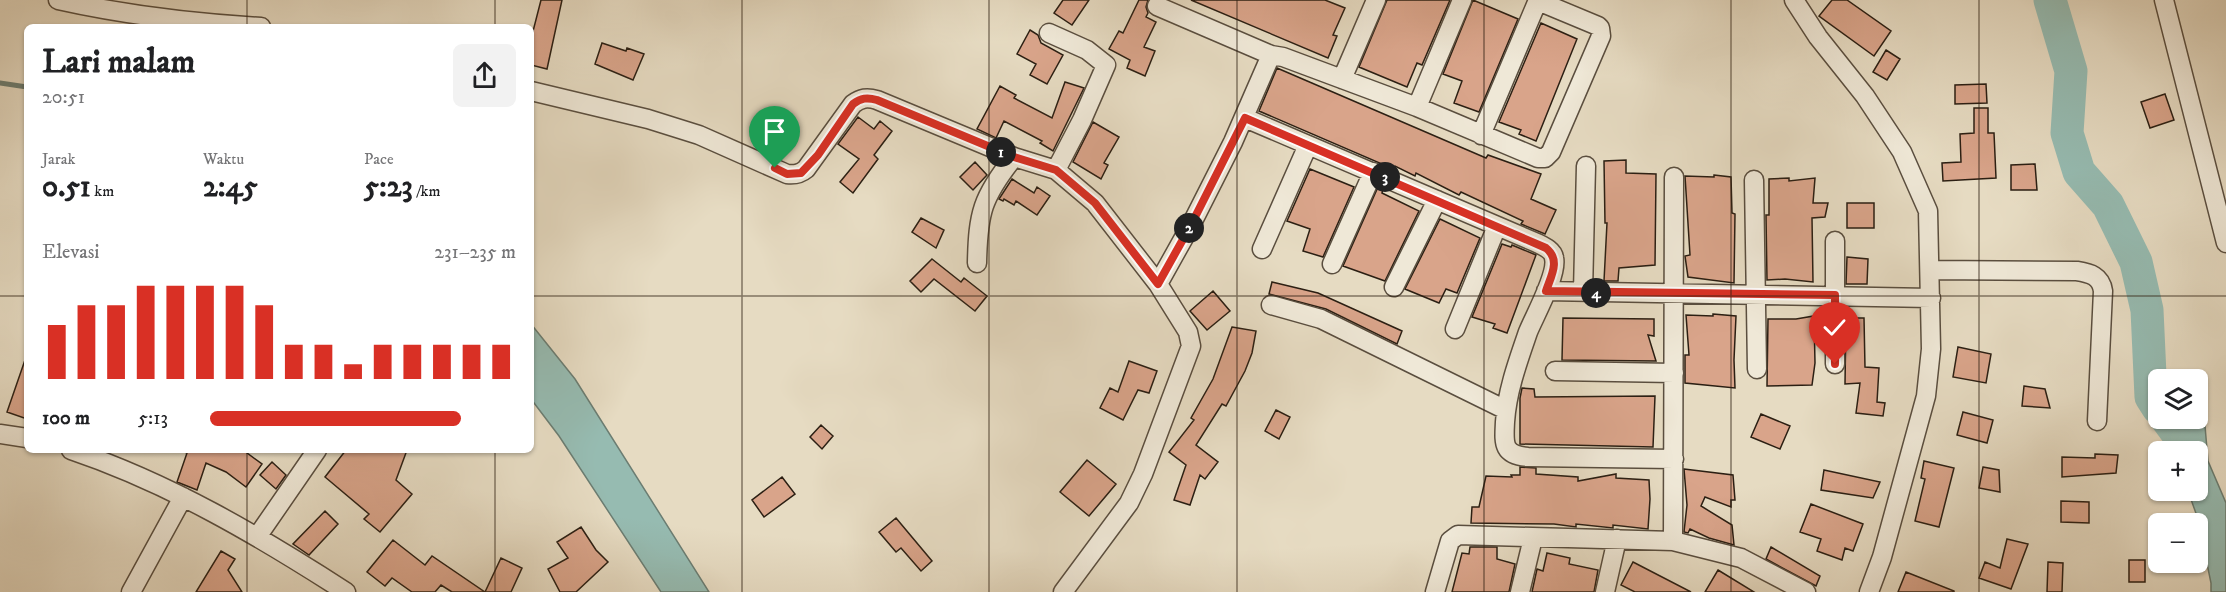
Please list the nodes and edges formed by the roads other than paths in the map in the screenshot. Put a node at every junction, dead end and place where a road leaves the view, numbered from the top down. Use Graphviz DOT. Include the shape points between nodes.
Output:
graph roads {
  1 [pos="58,0"];
  2 [pos="1461,0"];
  3 [pos="1538,0"];
  4 [pos="1794,0"];
  5 [pos="2163,0"];
  6 [pos="1370,2"];
  7 [pos="1157,6"];
  8 [pos="205,24"];
  9 [pos="1049,33"];
  10 [pos="1271,55"];
  11 [pos="1342,79"];
  12 [pos="534,92"];
  13 [pos="1417,106"];
  14 [pos="1245,118"];
  15 [pos="1480,135"];
  16 [pos="1308,145"];
  17 [pos="1014,157"];
  18 [pos="1586,166"];
  19 [pos="1056,170"];
  20 [pos="1373,172"];
  21 [pos="1674,177"];
  22 [pos="1754,180"];
  23 [pos="1437,200"];
  24 [pos="1497,226"];
  25 [pos="1835,241"];
  26 [pos="2226,243"];
  27 [pos="1262,249"];
  28 [pos="977,263"];
  29 [pos="1332,264"];
  30 [pos="1930,270"];
  31 [pos="1158,284"];
  32 [pos="1395,287"];
  33 [pos="1546,291"];
  34 [pos="1583,292"];
  35 [pos="1675,294"];
  36 [pos="1756,295"];
  37 [pos="1835,295"];
  38 [pos="1931,298"];
  39 [pos="1271,305"];
  40 [pos="1455,329"];
  41 [pos="1835,364"];
  42 [pos="1756,369"];
  43 [pos="1555,371"];
  44 [pos="1674,373"];
  45 [pos="1506,410"];
  46 [pos="2097,421"];
  47 [pos="0,434"];
  48 [pos="24,438"];
  49 [pos="79,453"];
  50 [pos="315,453"];
  51 [pos="1674,459"];
  52 [pos="183,497"];
  53 [pos="257,537"];
  54 [pos="1533,538"];
  55 [pos="1617,539"];
  56 [pos="1673,541"];
  57 [pos="1608,591"];
  58 [pos="131,592"];
  59 [pos="346,592"];
  60 [pos="1063,592"];
  61 [pos="1436,592"];
  62 [pos="1520,592"];
  63 [pos="1806,592"];
  64 [pos="1869,592"];
  1 -- 8 [label="street"];
  2 -- 13 [label="street"];
  3 -- 15 [label="street"];
  3 -- 15 [label="street" via="1598,26 1601,36 1548,156 1538,158"];
  4 -- 30 [label="street" via="1902,152 1928,212"];
  5 -- 26 [label="street"];
  6 -- 11 [label="street"];
  7 -- 10 [label="street"];
  9 -- 19 [label="street" via="1087,50 1106,65"];
  10 -- 11 [label="street"];
  10 -- 14 [label="street"];
  11 -- 13 [label="street"];
  12 -- 17 [label="street" via="699,135 794,175 806,169 853,104 869,98"];
  13 -- 15 [label="street"];
  14 -- 16 [label="street"];
  14 -- 31 [label="street"];
  16 -- 20 [label="street"];
  16 -- 27 [label="street"];
  17 -- 19 [label="street"];
  17 -- 28 [label="street" via="987,195 980,219"];
  18 -- 34 [label="street"];
  19 -- 31 [label="street" via="1095,203"];
  20 -- 23 [label="street"];
  20 -- 29 [label="street"];
  21 -- 35 [label="street"];
  22 -- 36 [label="street"];
  23 -- 24 [label="street"];
  23 -- 32 [label="street"];
  24 -- 33 [label="street" via="1552,253 1553,270"];
  24 -- 40 [label="street"];
  25 -- 37 [label="street"];
  30 -- 38 [label="street"];
  30 -- 46 [label="street" via="2077,271 2101,281"];
  31 -- 60 [label="street" via="1188,332 1191,346 1129,503"];
  33 -- 34 [label="street"];
  33 -- 45 [label="street" via="1528,332"];
  34 -- 35 [label="street"];
  35 -- 36 [label="street"];
  35 -- 44 [label="street"];
  36 -- 37 [label="street"];
  36 -- 42 [label="street"];
  37 -- 38 [label="street"];
  37 -- 41 [label="street"];
  38 -- 64 [label="street" via="1926,396"];
  39 -- 45 [label="street" via="1321,319"];
  43 -- 44 [label="street"];
  44 -- 51 [label="street"];
  45 -- 51 [label="street" via="1505,446 1514,455"];
  47 -- 48 [label="street"];
  49 -- 52 [label="street"];
  50 -- 53 [label="street"];
  51 -- 56 [label="street"];
  52 -- 53 [label="street"];
  52 -- 58 [label="street"];
  53 -- 59 [label="street"];
  54 -- 55 [label="street"];
  54 -- 61 [label="street" via="1454,536"];
  54 -- 62 [label="street"];
  55 -- 56 [label="street"];
  55 -- 57 [label="street"];
  56 -- 63 [label="street" via="1741,558"];
}
